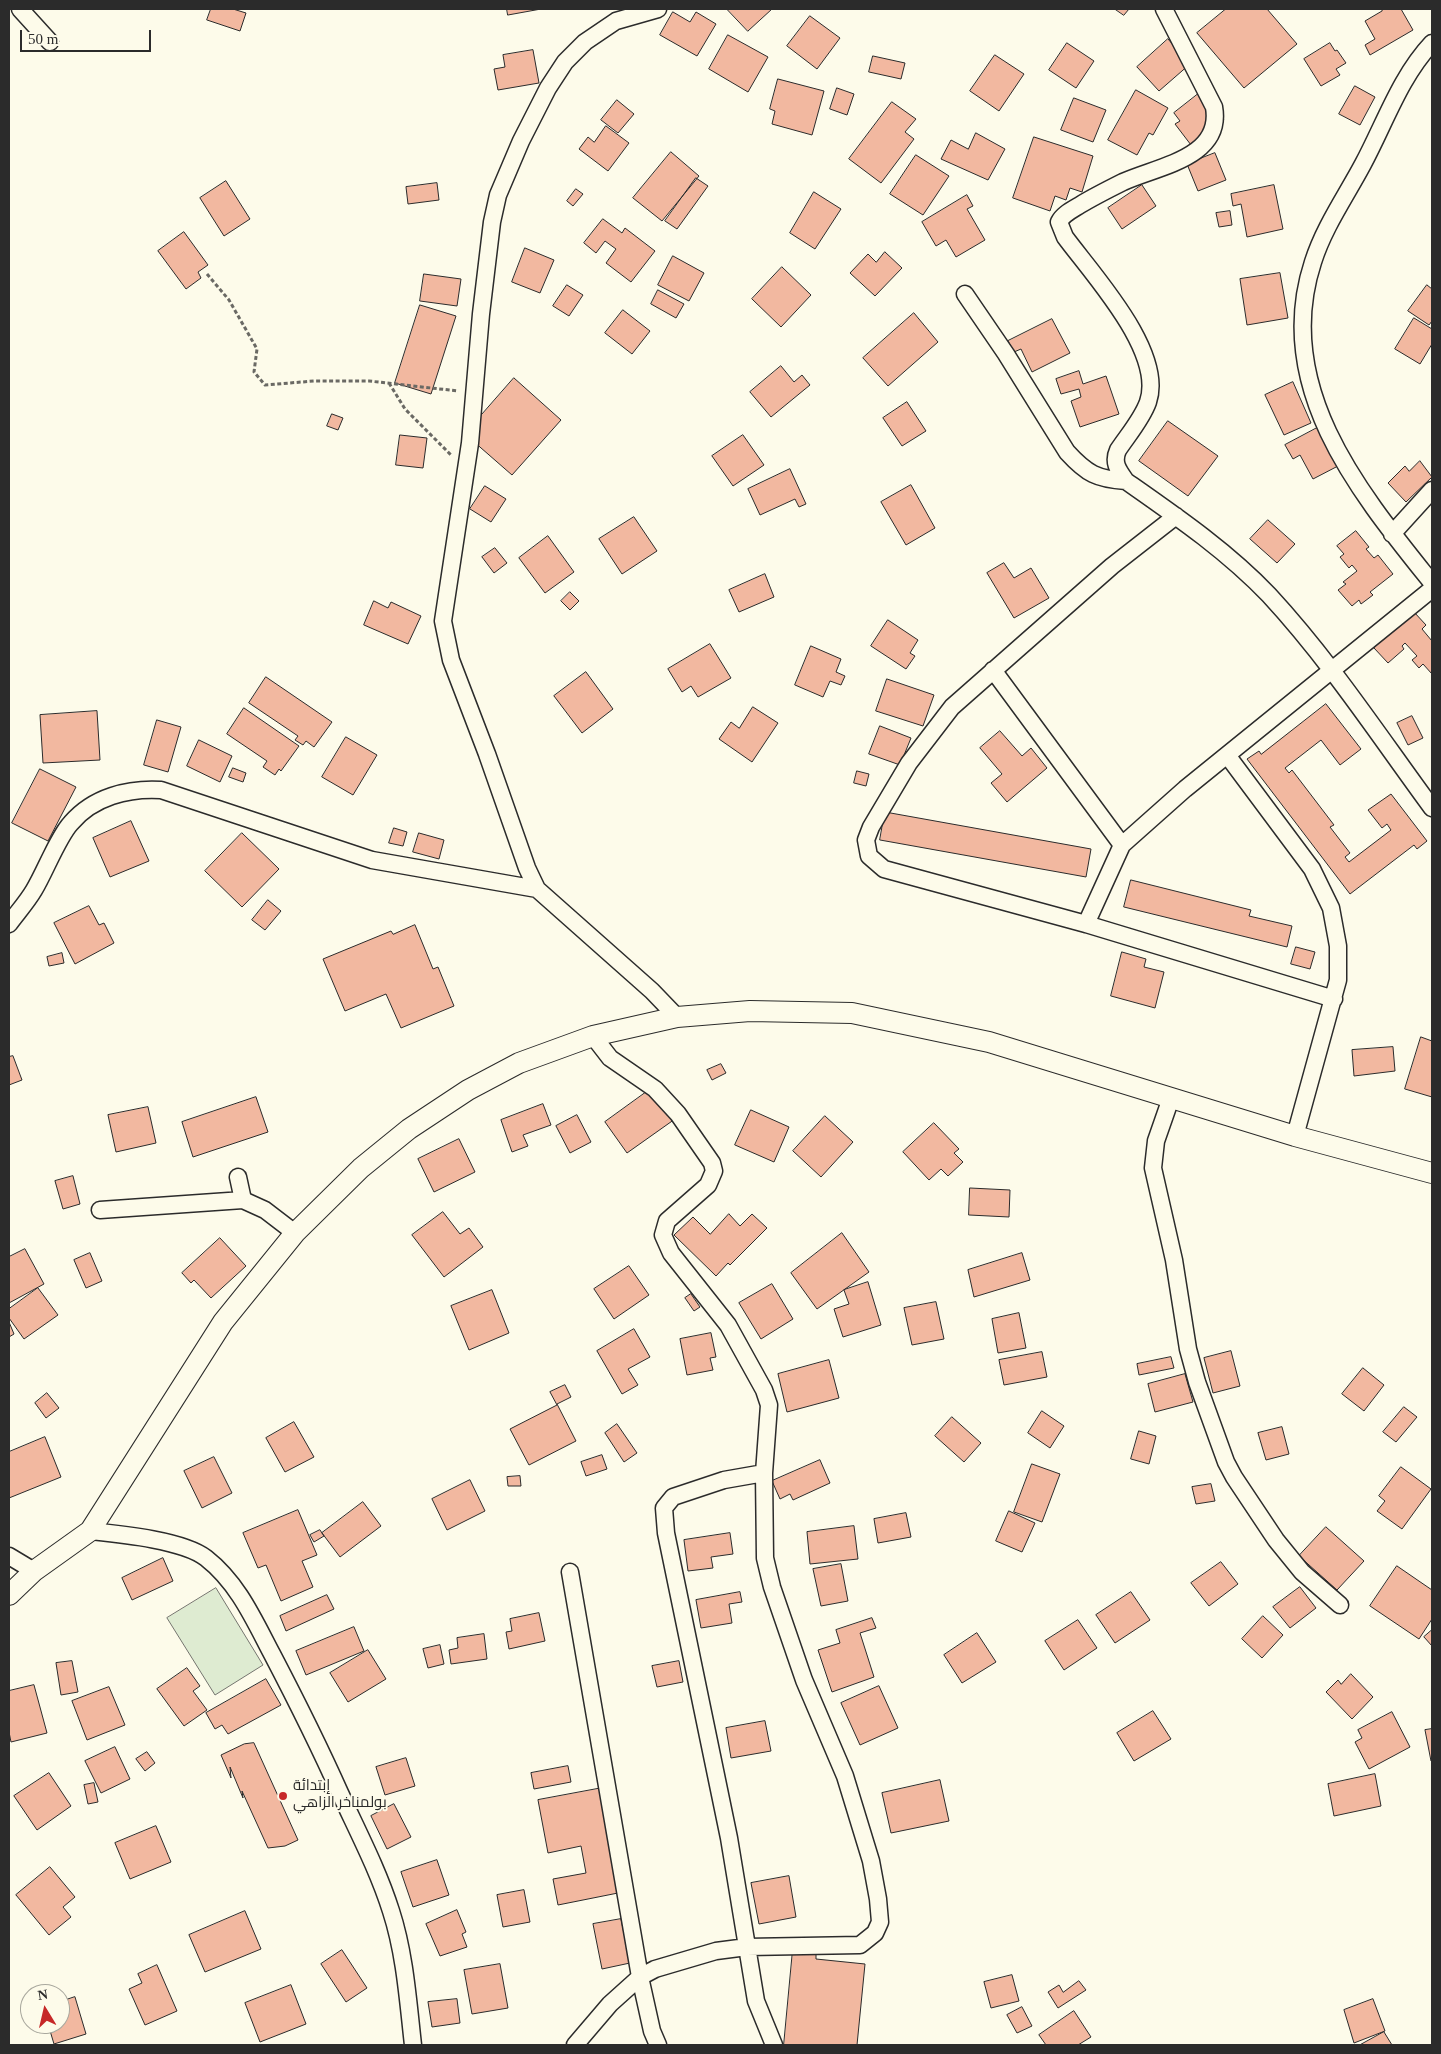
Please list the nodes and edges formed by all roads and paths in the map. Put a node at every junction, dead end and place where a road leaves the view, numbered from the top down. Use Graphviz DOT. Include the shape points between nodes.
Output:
graph roads {
  1 [pos="20,9"];
  2 [pos="658,9"];
  3 [pos="1164,9"];
  4 [pos="50,42"];
  5 [pos="1432,43"];
  6 [pos="207,274"];
  7 [pos="964,294"];
  8 [pos="389,383"];
  9 [pos="473,393"];
  10 [pos="466,470"];
  11 [pos="1126,482"];
  12 [pos="1432,490"];
  13 [pos="1176,516"];
  14 [pos="1392,534"];
  15 [pos="1432,584"];
  16 [pos="1432,589"];
  17 [pos="994,670"];
  18 [pos="1334,671"];
  19 [pos="1227,755"];
  20 [pos="1432,808"];
  21 [pos="1122,845"];
  22 [pos="537,889"];
  23 [pos="9,924"];
  24 [pos="1086,924"];
  25 [pos="1334,999"];
  26 [pos="677,1017"];
  27 [pos="593,1036"];
  28 [pos="1171,1098"];
  29 [pos="1295,1136"];
  30 [pos="1432,1173"];
  31 [pos="238,1177"];
  32 [pos="244,1200"];
  33 [pos="100,1210"];
  34 [pos="294,1233"];
  35 [pos="764,1473"];
  36 [pos="90,1531"];
  37 [pos="9,1556"];
  38 [pos="34,1571"];
  39 [pos="570,1572"];
  40 [pos="9,1594"];
  41 [pos="1340,1605"];
  42 [pos="747,1947"];
  43 [pos="640,1977"];
  44 [pos="413,2045"];
  45 [pos="574,2045"];
  46 [pos="658,2045"];
  47 [pos="774,2045"];
  1 -- 4 [label="street"];
  2 -- 9 [label="street" via="616,21 585,42 565,62 548,88 521,140 498,195 492,222"];
  3 -- 11 [label="street" via="1214,107 1212,134 1201,148 1189,156 1123,182 1084,202 1059,222 1065,237 1127,320 1150,374 1149,401 1115,456 1116,466"];
  5 -- 14 [label="street" via="1402,84 1382,128 1322,238 1304,299 1302,331 1305,358 1317,408 1343,462"];
  6 -- 8 [label="path" via="229,300 257,349 254,372 265,385 314,381"];
  7 -- 11 [label="street" via="1067,452 1096,477"];
  8 -- 9 [label="path"];
  8 -- 10 [label="path" via="405,409"];
  9 -- 10 [label="street"];
  10 -- 22 [label="street" via="444,604 446,641"];
  11 -- 13 [label="street"];
  12 -- 14 [label="street"];
  13 -- 17 [label="street" via="1112,566"];
  13 -- 18 [label="street" via="1231,559 1268,594"];
  14 -- 15 [label="street"];
  16 -- 18 [label="street"];
  17 -- 21 [label="street"];
  17 -- 24 [label="street" via="952,707 909,763 870,827 866,840 869,856 884,869"];
  18 -- 19 [label="street"];
  18 -- 20 [label="street"];
  19 -- 21 [label="street"];
  19 -- 25 [label="street" via="1283,828 1323,890 1338,946 1338,980"];
  21 -- 24 [label="street"];
  22 -- 23 [label="street" via="372,860 161,790 139,788 115,794 88,807 70,823 33,892"];
  22 -- 26 [label="street"];
  24 -- 25 [label="street"];
  25 -- 29 [label="street"];
  26 -- 27 [label="street"];
  26 -- 28 [label="street" via="750,1011 861,1014 989,1042"];
  27 -- 34 [label="street" via="519,1063 468,1090 409,1129 361,1168"];
  27 -- 35 [label="street" via="610,1058 655,1089 678,1114 712,1163 714,1171 708,1185 667,1221 663,1236 671,1253 728,1325 764,1390 769,1405"];
  28 -- 29 [label="street"];
  28 -- 41 [label="street" via="1156,1141 1153,1168 1197,1382 1234,1477 1295,1564"];
  29 -- 30 [label="street"];
  31 -- 32 [label="street"];
  32 -- 33 [label="street"];
  32 -- 34 [label="street" via="265,1210"];
  34 -- 36 [label="street" via="224,1322"];
  35 -- 42 [label="street" via="724,1480 673,1497 664,1508 666,1533 729,1838"];
  35 -- 42 [label="street" via="763,1535 772,1587 804,1680 845,1776 871,1861 880,1922 876,1933 860,1944"];
  36 -- 38 [label="street"];
  36 -- 44 [label="street" via="192,1550 224,1575 244,1601 313,1734 392,1912 404,1967"];
  37 -- 38 [label="street"];
  38 -- 40 [label="street"];
  39 -- 43 [label="street"];
  42 -- 43 [label="street" via="683,1960"];
  42 -- 47 [label="street" via="756,2001"];
  43 -- 45 [label="street" via="610,2004"];
  43 -- 46 [label="street"];
}
